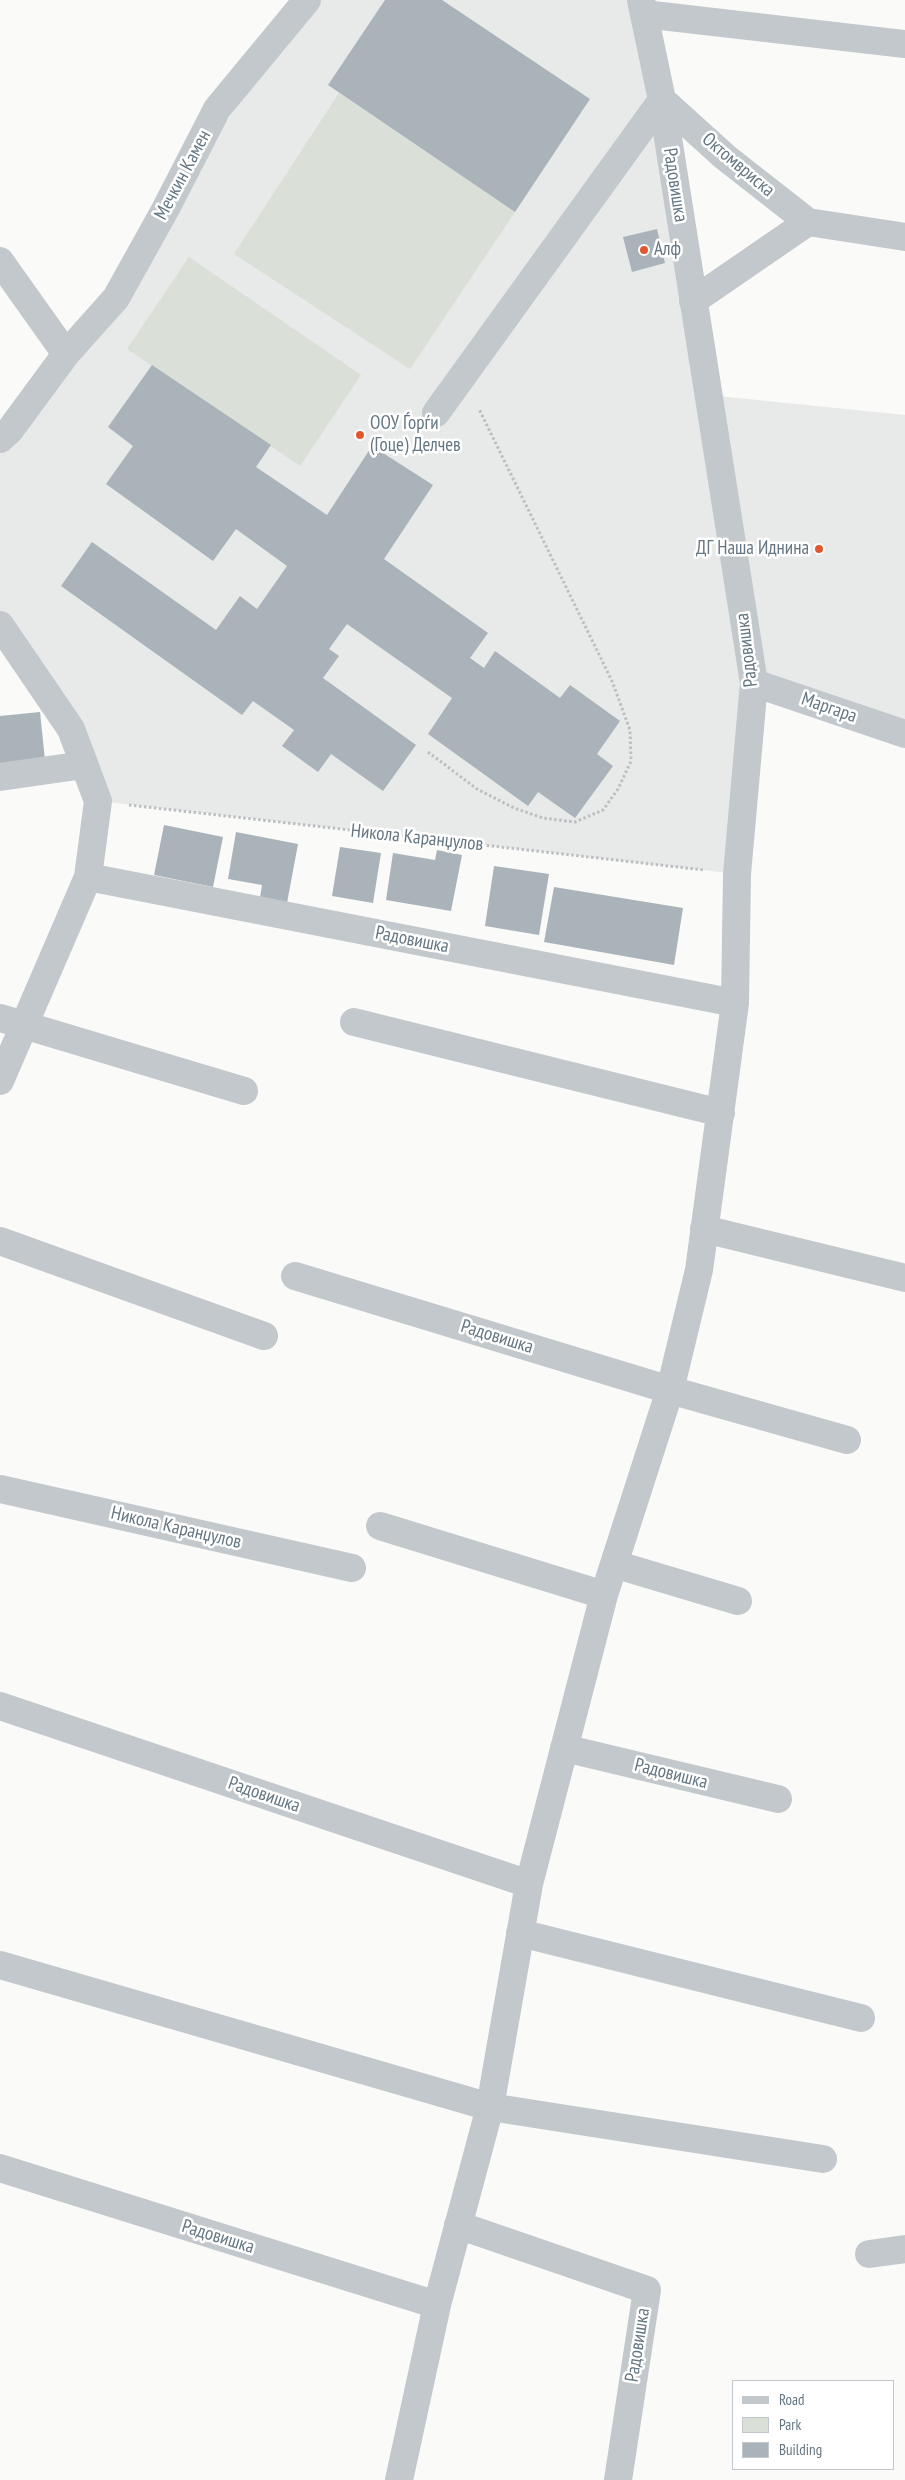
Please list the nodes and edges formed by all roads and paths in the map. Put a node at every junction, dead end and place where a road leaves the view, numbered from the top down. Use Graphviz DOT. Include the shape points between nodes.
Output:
graph roads {
  1 [pos="308,0"];
  2 [pos="642,7"];
  3 [pos="905,44"];
  4 [pos="662,100"];
  5 [pos="808,222"];
  6 [pos="905,237"];
  7 [pos="0,261"];
  8 [pos="693,301"];
  9 [pos="66,354"];
  10 [pos="463,376"];
  11 [pos="436,413"];
  12 [pos="0,439"];
  13 [pos="0,625"];
  14 [pos="754,683"];
  15 [pos="905,734"];
  16 [pos="428,752"];
  17 [pos="84,765"];
  18 [pos="0,777"];
  19 [pos="98,801"];
  20 [pos="737,874"];
  21 [pos="88,877"];
  22 [pos="735,1003"];
  23 [pos="12,1021"];
  24 [pos="354,1022"];
  25 [pos="0,1081"];
  26 [pos="244,1091"];
  27 [pos="720,1113"];
  28 [pos="704,1229"];
  29 [pos="0,1241"];
  30 [pos="295,1276"];
  31 [pos="905,1278"];
  32 [pos="264,1336"];
  33 [pos="670,1390"];
  34 [pos="847,1440"];
  35 [pos="0,1489"];
  36 [pos="380,1526"];
  37 [pos="614,1564"];
  38 [pos="352,1568"];
  39 [pos="604,1595"];
  40 [pos="738,1601"];
  41 [pos="0,1706"];
  42 [pos="564,1748"];
  43 [pos="778,1799"];
  44 [pos="529,1884"];
  45 [pos="520,1933"];
  46 [pos="0,1965"];
  47 [pos="861,2018"];
  48 [pos="490,2107"];
  49 [pos="823,2159"];
  50 [pos="0,2168"];
  51 [pos="458,2226"];
  52 [pos="905,2249"];
  53 [pos="869,2254"];
  54 [pos="437,2305"];
  55 [pos="399,2480"];
  56 [pos="618,2480"];
  1 -- 9 [label="street, Мечкин Камен" via="217,109 166,210 116,298"];
  2 -- 3 [label="street"];
  2 -- 4 [label="street"];
  4 -- 5 [label="street, Октомвриска" via="725,158"];
  4 -- 8 [label="street, Радовишка"];
  4 -- 10 [label="street"];
  5 -- 6 [label="street, Октомвриска"];
  5 -- 8 [label="street"];
  7 -- 9 [label="street"];
  8 -- 14 [label="street, Радовишка"];
  9 -- 12 [label="street, Мечкин Камен"];
  10 -- 11 [label="street"];
  10 -- 16 [label="path" via="612,681 630,730 631,761 618,789 603,810 575,822 543,818 514,808 477,789"];
  13 -- 17 [label="street" via="71,729"];
  14 -- 15 [label="street, Маргара"];
  14 -- 20 [label="street, Радовишка"];
  17 -- 18 [label="street"];
  17 -- 19 [label="street"];
  19 -- 20 [label="path, Никола Каранџулов"];
  19 -- 21 [label="street"];
  20 -- 22 [label="street, Радовишка"];
  21 -- 22 [label="street, Радовишка"];
  21 -- 23 [label="street"];
  22 -- 27 [label="street, Радовишка"];
  23 -- 25 [label="street"];
  23 -- 26 [label="street"];
  24 -- 27 [label="street"];
  27 -- 28 [label="street, Радовишка"];
  28 -- 31 [label="street"];
  28 -- 33 [label="street, Радовишка" via="699,1270"];
  29 -- 32 [label="street"];
  30 -- 33 [label="street, Радовишка"];
  33 -- 34 [label="street, Радовишка"];
  33 -- 37 [label="street, Радовишка"];
  35 -- 38 [label="street, Никола Каранџулов"];
  36 -- 39 [label="street"];
  37 -- 39 [label="street, Радовишка"];
  37 -- 40 [label="street"];
  39 -- 42 [label="street, Радовишка"];
  41 -- 44 [label="street, Радовишка"];
  42 -- 43 [label="street, Радовишка"];
  42 -- 44 [label="street, Радовишка"];
  44 -- 45 [label="street, Радовишка"];
  45 -- 47 [label="street"];
  45 -- 48 [label="street, Радовишка"];
  46 -- 48 [label="street"];
  48 -- 49 [label="street"];
  48 -- 51 [label="street, Радовишка"];
  50 -- 54 [label="street, Радовишка"];
  51 -- 54 [label="street, Радовишка"];
  51 -- 56 [label="street, Радовишка" via="647,2290"];
  52 -- 53 [label="street"];
  54 -- 55 [label="street, Радовишка"];
}
